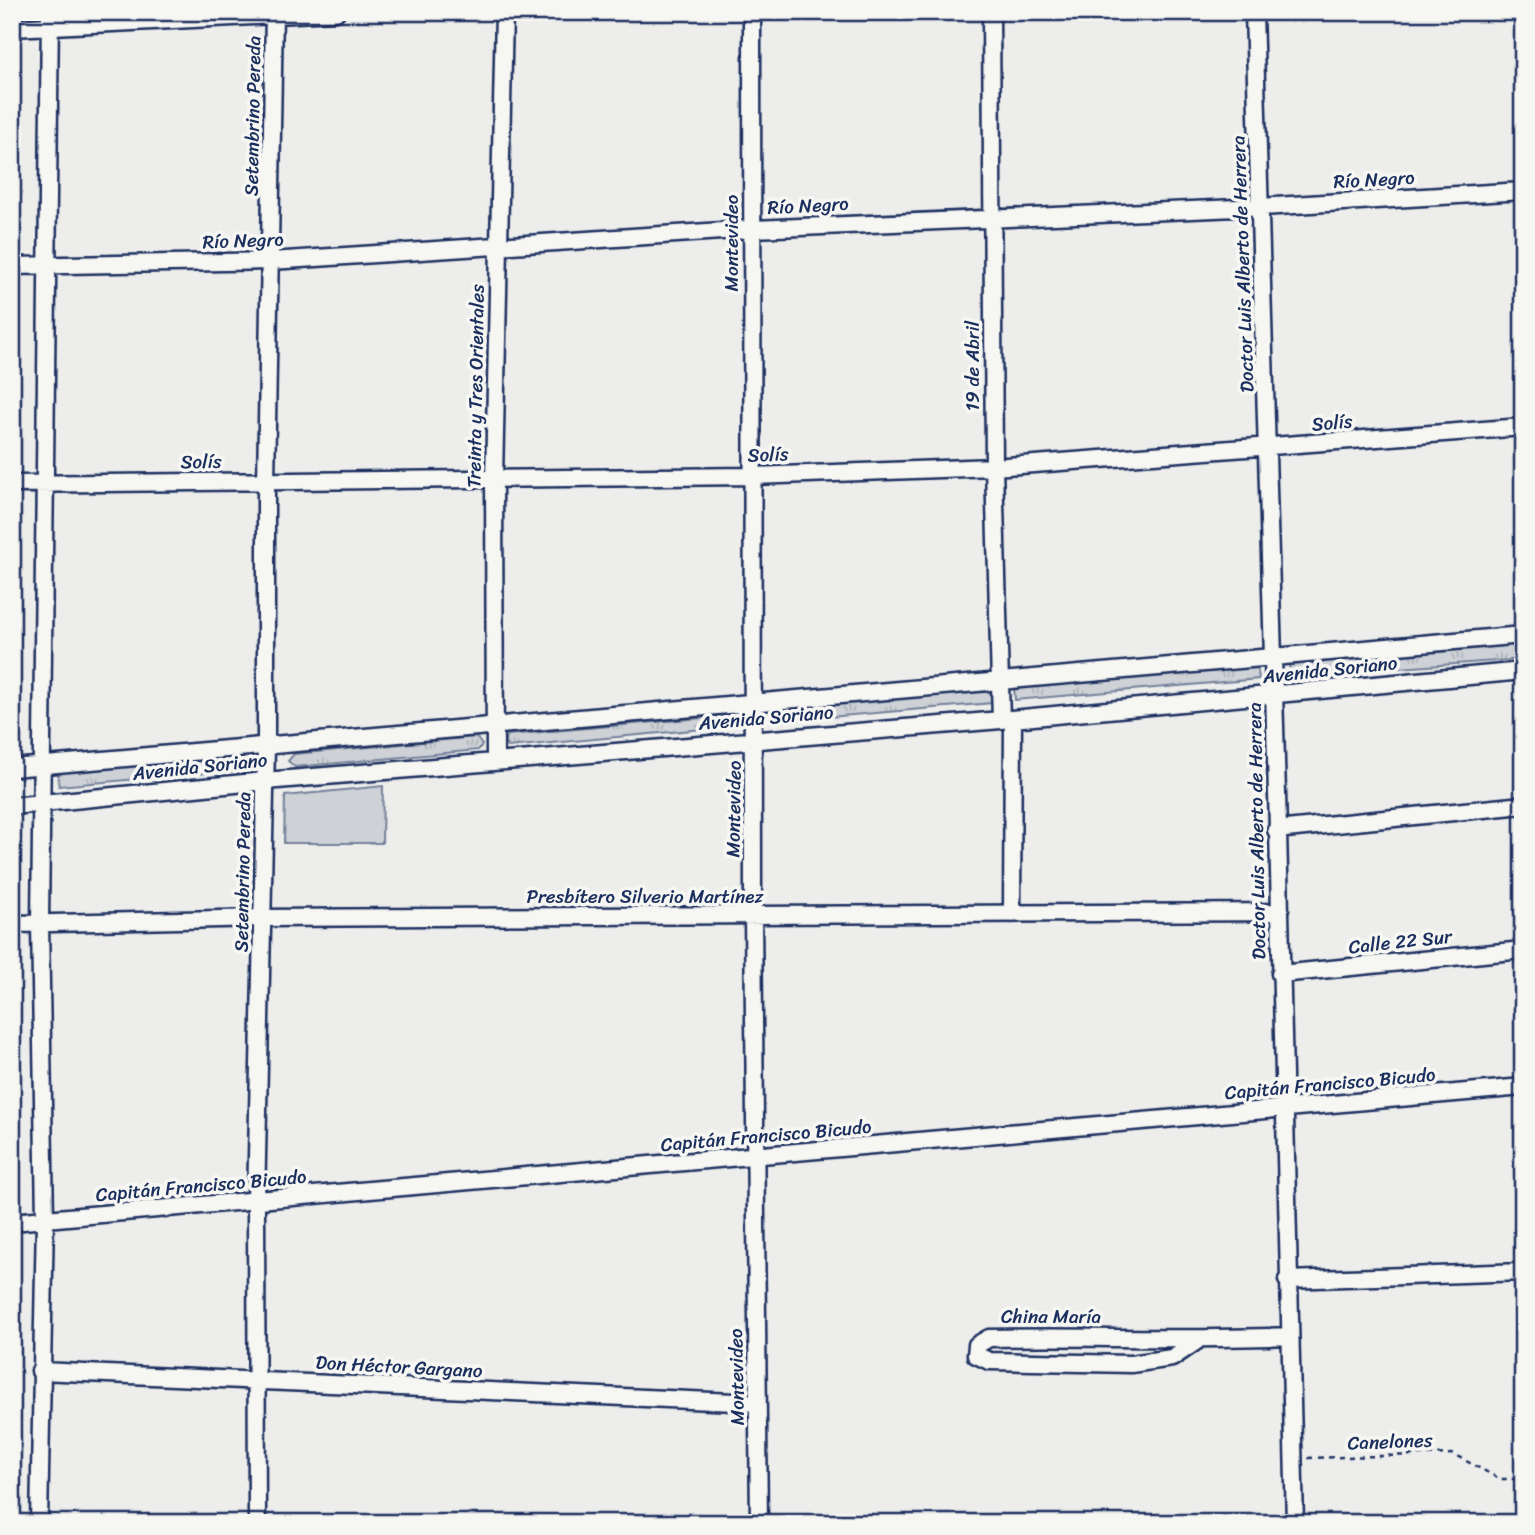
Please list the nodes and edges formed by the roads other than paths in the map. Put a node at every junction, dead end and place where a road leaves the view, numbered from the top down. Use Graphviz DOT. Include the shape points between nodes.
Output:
graph roads {
  1 [pos="336,12"];
  2 [pos="504,12"];
  3 [pos="752,12"];
  4 [pos="991,12"];
  5 [pos="1254,12"];
  6 [pos="274,14"];
  7 [pos="50,19"];
  8 [pos="12,28"];
  9 [pos="1523,191"];
  10 [pos="1261,207"];
  11 [pos="992,218"];
  12 [pos="752,229"];
  13 [pos="498,244"];
  14 [pos="271,261"];
  15 [pos="49,265"];
  16 [pos="12,266"];
  17 [pos="1523,427"];
  18 [pos="1270,449"];
  19 [pos="994,467"];
  20 [pos="752,476"];
  21 [pos="494,479"];
  22 [pos="266,482"];
  23 [pos="12,484"];
  24 [pos="47,484"];
  25 [pos="1523,635"];
  26 [pos="1274,656"];
  27 [pos="1523,671"];
  28 [pos="999,681"];
  29 [pos="1275,696"];
  30 [pos="754,703"];
  31 [pos="1007,720"];
  32 [pos="495,725"];
  33 [pos="755,739"];
  34 [pos="266,747"];
  35 [pos="495,761"];
  36 [pos="43,766"];
  37 [pos="12,768"];
  38 [pos="265,780"];
  39 [pos="42,804"];
  40 [pos="1523,805"];
  41 [pos="12,806"];
  42 [pos="1276,830"];
  43 [pos="1279,912"];
  44 [pos="1012,914"];
  45 [pos="753,916"];
  46 [pos="262,918"];
  47 [pos="40,924"];
  48 [pos="12,925"];
  49 [pos="1523,950"];
  50 [pos="1280,974"];
  51 [pos="1523,1087"];
  52 [pos="1284,1108"];
  53 [pos="755,1157"];
  54 [pos="256,1202"];
  55 [pos="45,1219"];
  56 [pos="12,1222"];
  57 [pos="1523,1272"];
  58 [pos="1287,1280"];
  59 [pos="1289,1336"];
  60 [pos="1197,1341"];
  61 [pos="40,1371"];
  62 [pos="256,1380"];
  63 [pos="757,1403"];
  64 [pos="39,1523"];
  65 [pos="257,1523"];
  66 [pos="759,1523"];
  67 [pos="1295,1523"];
  1 -- 6 [label="street"];
  2 -- 13 [label="street, Treinta y Tres Orientales"];
  3 -- 12 [label="street, Montevideo"];
  4 -- 11 [label="street, 19 de Abril"];
  5 -- 10 [label="street, Doctor Luis Alberto de Herrera"];
  6 -- 7 [label="street"];
  6 -- 14 [label="street, Setembrino Pereda"];
  7 -- 8 [label="street"];
  7 -- 15 [label="street"];
  9 -- 10 [label="street, Río Negro"];
  10 -- 11 [label="street, Río Negro"];
  10 -- 18 [label="street, Doctor Luis Alberto de Herrera"];
  11 -- 12 [label="street, Río Negro"];
  11 -- 19 [label="street, 19 de Abril"];
  12 -- 13 [label="street, Río Negro"];
  12 -- 20 [label="street, Montevideo"];
  13 -- 14 [label="street, Río Negro"];
  13 -- 21 [label="street, Treinta y Tres Orientales"];
  14 -- 15 [label="street, Río Negro"];
  14 -- 22 [label="street, Setembrino Pereda"];
  15 -- 16 [label="street, Río Negro"];
  15 -- 24 [label="street"];
  17 -- 18 [label="street, Solís"];
  18 -- 19 [label="street, Solís"];
  18 -- 26 [label="street, Doctor Luis Alberto de Herrera"];
  19 -- 20 [label="street, Solís"];
  19 -- 28 [label="street, 19 de Abril"];
  20 -- 21 [label="street, Solís"];
  20 -- 30 [label="street, Montevideo"];
  21 -- 22 [label="street, Solís"];
  21 -- 32 [label="street, Treinta y Tres Orientales"];
  22 -- 24 [label="street, Solís"];
  22 -- 34 [label="street, Setembrino Pereda"];
  23 -- 24 [label="street, Solís"];
  24 -- 36 [label="street"];
  25 -- 26 [label="street, Avenida Soriano"];
  26 -- 28 [label="street, Avenida Soriano"];
  26 -- 29 [label="street, Doctor Luis Alberto de Herrera"];
  27 -- 29 [label="street, Avenida Soriano"];
  28 -- 30 [label="street, Avenida Soriano"];
  28 -- 31 [label="street, 19 de Abril"];
  29 -- 31 [label="street, Avenida Soriano"];
  29 -- 42 [label="street, Doctor Luis Alberto de Herrera"];
  30 -- 32 [label="street, Avenida Soriano"];
  30 -- 33 [label="street, Montevideo"];
  31 -- 33 [label="street, Avenida Soriano"];
  31 -- 44 [label="street, 19 de Abril"];
  32 -- 34 [label="street, Avenida Soriano"];
  32 -- 35 [label="street, Treinta y Tres Orientales"];
  33 -- 35 [label="street, Avenida Soriano"];
  33 -- 45 [label="street, Montevideo"];
  34 -- 36 [label="street, Avenida Soriano"];
  34 -- 38 [label="street, Setembrino Pereda"];
  35 -- 38 [label="street, Avenida Soriano"];
  36 -- 37 [label="street, Avenida Soriano"];
  36 -- 39 [label="street"];
  38 -- 39 [label="street, Avenida Soriano"];
  38 -- 46 [label="street, Setembrino Pereda"];
  39 -- 41 [label="street, Avenida Soriano"];
  39 -- 47 [label="street"];
  40 -- 42 [label="street"];
  42 -- 43 [label="street, Doctor Luis Alberto de Herrera"];
  43 -- 44 [label="street, Presbítero Silverio Martínez"];
  43 -- 50 [label="street, Doctor Luis Alberto de Herrera"];
  44 -- 45 [label="street, Presbítero Silverio Martínez"];
  45 -- 46 [label="street, Presbítero Silverio Martínez"];
  45 -- 53 [label="street, Montevideo"];
  46 -- 47 [label="street, Presbítero Silverio Martínez"];
  46 -- 54 [label="street, Setembrino Pereda"];
  47 -- 48 [label="street, Presbítero Silverio Martínez"];
  47 -- 55 [label="street"];
  49 -- 50 [label="street, Calle 22 Sur"];
  50 -- 52 [label="street, Doctor Luis Alberto de Herrera"];
  51 -- 52 [label="street, Capitán Francisco Bicudo"];
  52 -- 53 [label="street, Capitán Francisco Bicudo"];
  52 -- 58 [label="street, Doctor Luis Alberto de Herrera"];
  53 -- 54 [label="street, Capitán Francisco Bicudo"];
  53 -- 63 [label="street, Montevideo"];
  54 -- 55 [label="street, Capitán Francisco Bicudo"];
  54 -- 62 [label="street, Setembrino Pereda"];
  55 -- 56 [label="street, Capitán Francisco Bicudo"];
  55 -- 61 [label="street"];
  57 -- 58 [label="street"];
  58 -- 59 [label="street, Doctor Luis Alberto de Herrera"];
  59 -- 60 [label="street, China María"];
  59 -- 67 [label="street, Doctor Luis Alberto de Herrera"];
  60 -- 60 [label="street, China María" via="1172,1358 1131,1364 989,1361 976,1355 977,1345 989,1338"];
  61 -- 62 [label="street, Don Héctor Gargano"];
  61 -- 64 [label="street"];
  62 -- 63 [label="street, Don Héctor Gargano"];
  62 -- 65 [label="street, Setembrino Pereda"];
  63 -- 66 [label="street, Montevideo"];
}
